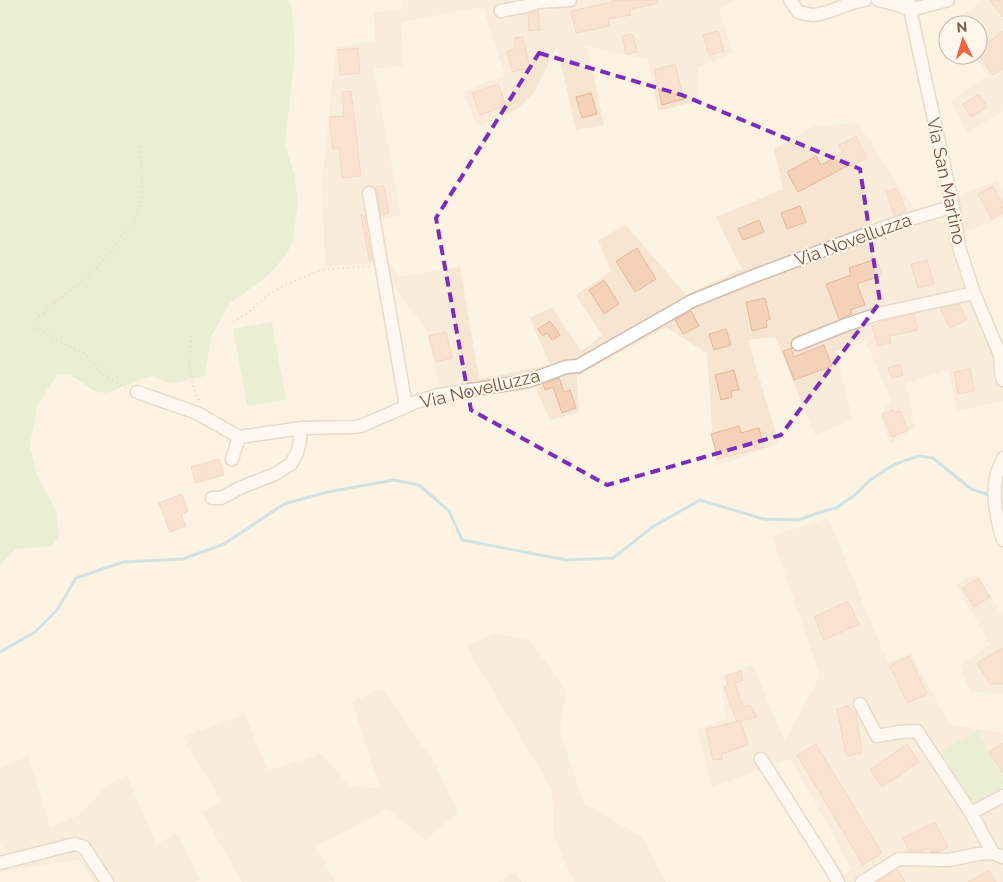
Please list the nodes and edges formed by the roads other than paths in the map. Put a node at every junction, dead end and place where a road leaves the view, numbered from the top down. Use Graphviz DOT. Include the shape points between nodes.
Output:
graph roads {
  1 [pos="570,0"];
  2 [pos="790,0"];
  3 [pos="865,0"];
  4 [pos="878,0"];
  5 [pos="948,0"];
  6 [pos="909,5"];
  7 [pos="501,11"];
  8 [pos="369,193"];
  9 [pos="953,208"];
  10 [pos="974,293"];
  11 [pos="798,344"];
  12 [pos="1001,355"];
  13 [pos="1003,380"];
  14 [pos="137,392"];
  15 [pos="406,406"];
  16 [pos="300,429"];
  17 [pos="239,437"];
  18 [pos="1003,458"];
  19 [pos="232,460"];
  20 [pos="212,498"];
  21 [pos="1003,540"];
  22 [pos="860,704"];
  23 [pos="761,759"];
  24 [pos="1003,796"];
  25 [pos="971,813"];
  26 [pos="998,855"];
  27 [pos="0,863"];
  28 [pos="108,882"];
  29 [pos="838,882"];
  30 [pos="862,882"];
  1 -- 7 [label="street" via="538,2"];
  2 -- 3 [label="street" via="798,12 813,15"];
  4 -- 6 [label="street"];
  5 -- 6 [label="street"];
  6 -- 9 [label="street, Via San Martino"];
  8 -- 15 [label="street"];
  9 -- 10 [label="street, Via San Martino" via="959,247"];
  9 -- 15 [label="street, Via Novelluzza" via="891,225 692,301 578,366 528,381 439,395"];
  10 -- 11 [label="street" via="878,314"];
  10 -- 12 [label="street, Via San Martino"];
  12 -- 13 [label="street, Via San Martino"];
  14 -- 17 [label="street" via="197,413"];
  15 -- 16 [label="street, Via Novelluzza" via="361,426"];
  16 -- 17 [label="street, Via Novelluzza"];
  16 -- 20 [label="street" via="297,453 291,464 221,498"];
  17 -- 19 [label="street"];
  18 -- 21 [label="street" via="996,476 996,515"];
  22 -- 25 [label="street" via="877,736 917,731"];
  23 -- 29 [label="street"];
  24 -- 25 [label="street"];
  25 -- 26 [label="street"];
  26 -- 30 [label="street" via="978,854 950,860 899,859"];
  27 -- 28 [label="street" via="76,844 84,847"];
}
